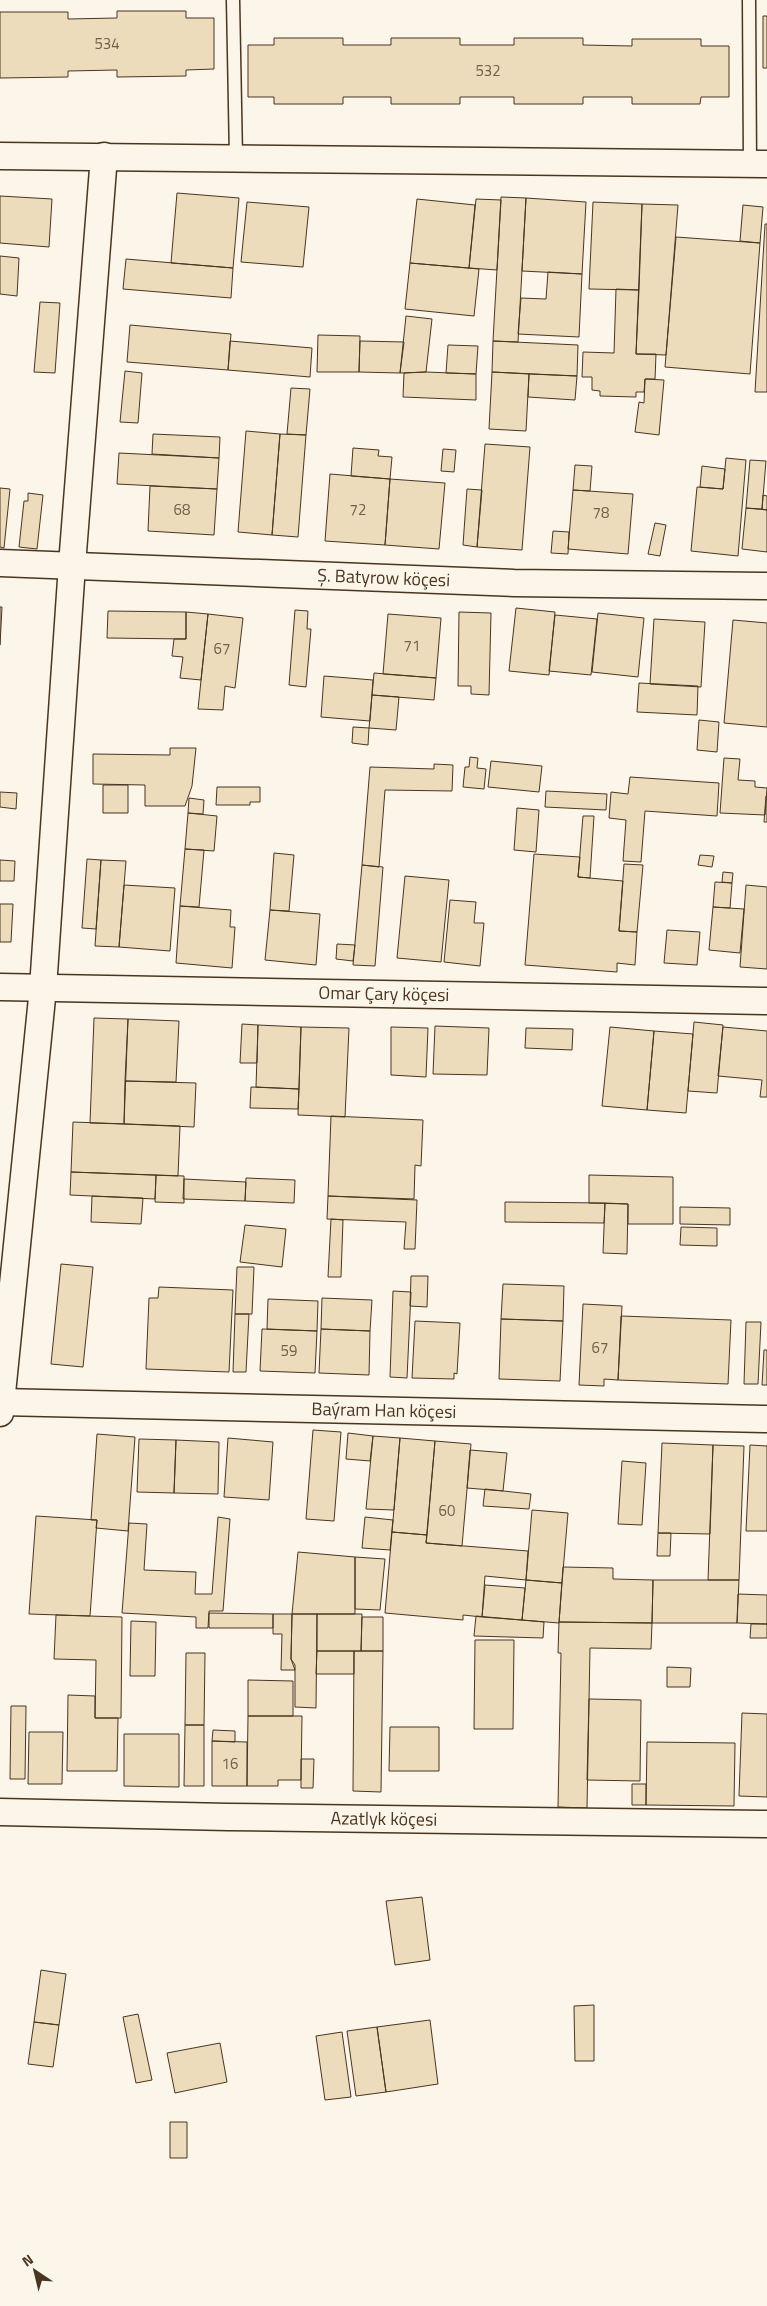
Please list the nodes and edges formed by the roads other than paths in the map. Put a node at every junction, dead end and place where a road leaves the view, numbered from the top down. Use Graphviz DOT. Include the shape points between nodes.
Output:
graph roads {
  1 [pos="233,0"];
  2 [pos="749,0"];
  3 [pos="0,156"];
  4 [pos="104,156"];
  5 [pos="236,158"];
  6 [pos="758,163"];
  7 [pos="0,564"];
  8 [pos="72,565"];
  9 [pos="767,586"];
  10 [pos="0,987"];
  11 [pos="43,988"];
  12 [pos="767,1001"];
  13 [pos="0,1402"];
  14 [pos="0,1414"];
  15 [pos="767,1419"];
  16 [pos="0,1812"];
  17 [pos="767,1824"];
  1 -- 5 [label="lane"];
  2 -- 6 [label="lane"];
  3 -- 4 [label="street"];
  4 -- 5 [label="street"];
  4 -- 8 [label="street"];
  5 -- 6 [label="street"];
  7 -- 8 [label="street, Ş. Batyrow köçesi"];
  8 -- 9 [label="street, Ş. Batyrow köçesi" via="514,583"];
  8 -- 11 [label="street"];
  10 -- 11 [label="street, Omar Çary köçesi"];
  11 -- 12 [label="street, Omar Çary köçesi"];
  11 -- 13 [label="street"];
  13 -- 14 [label="street"];
  13 -- 15 [label="street, Baýram Han köçesi"];
  16 -- 17 [label="street, Azatlyk köçesi"];
}
